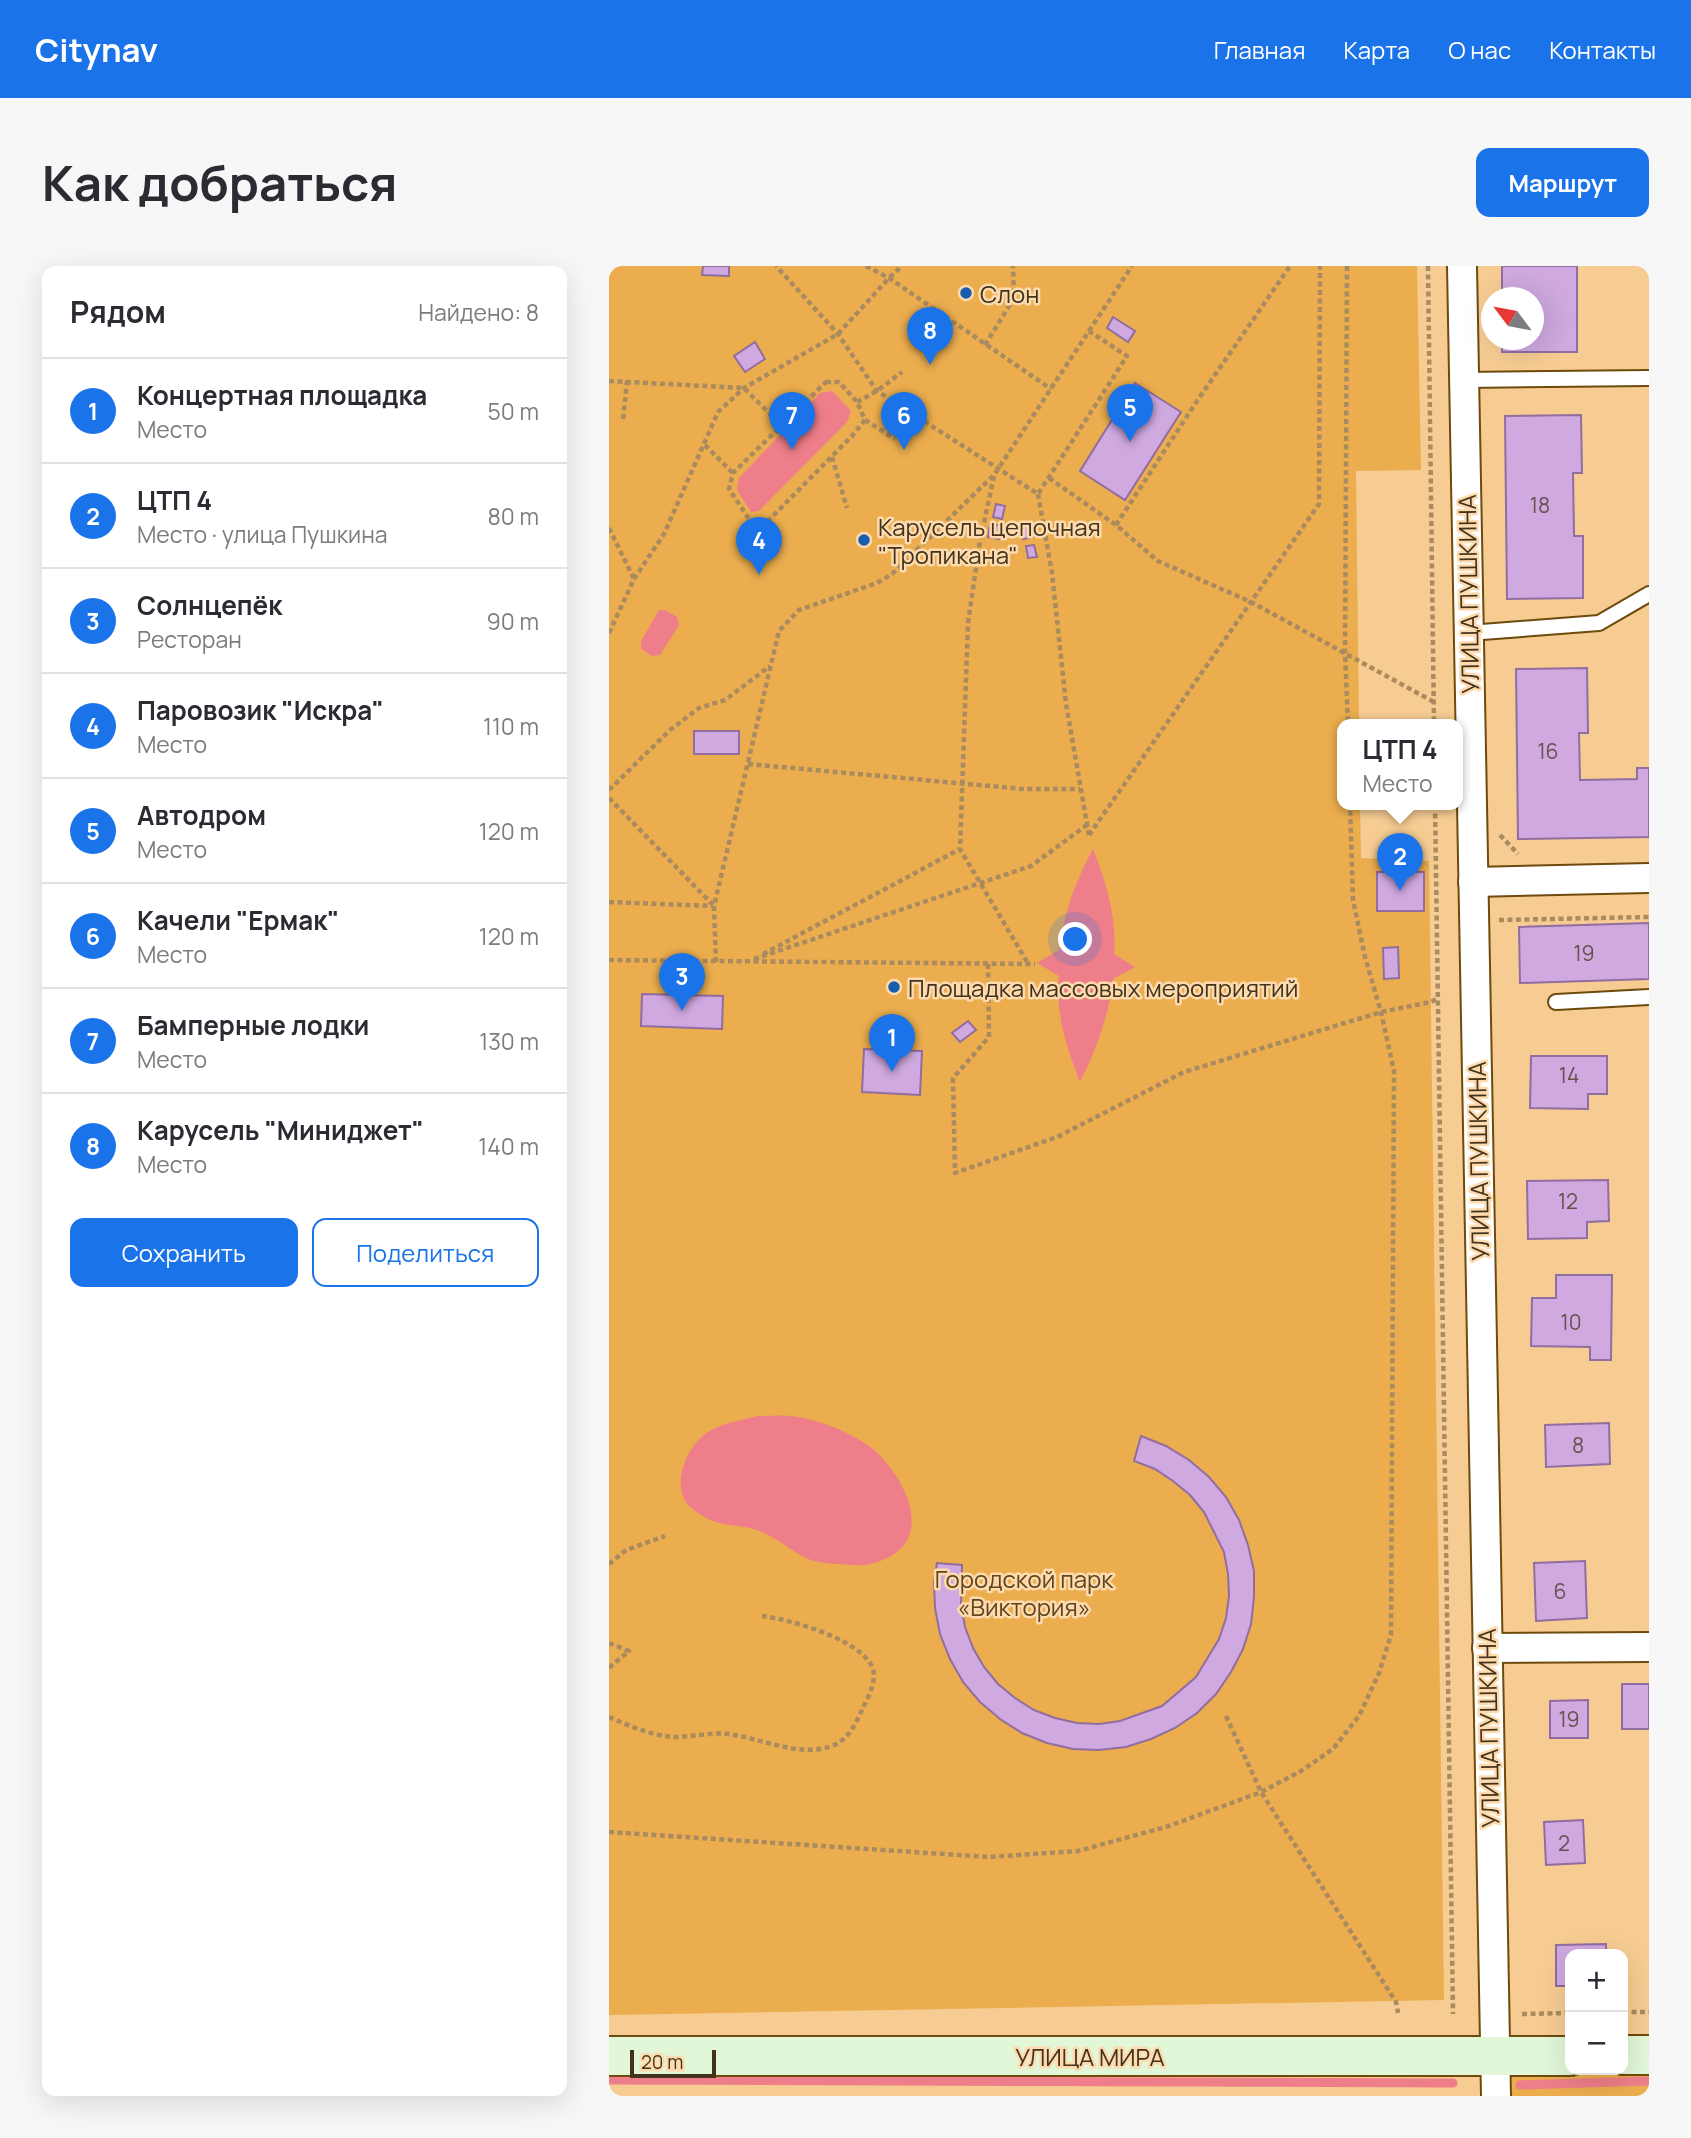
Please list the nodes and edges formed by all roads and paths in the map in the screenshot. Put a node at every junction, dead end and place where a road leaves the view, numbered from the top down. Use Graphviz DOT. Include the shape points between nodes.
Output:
graph roads {
  1 [pos="776,266"];
  2 [pos="866,266"];
  3 [pos="902,266"];
  4 [pos="1013,266"];
  5 [pos="1132,266"];
  6 [pos="1290,266"];
  7 [pos="1320,266"];
  8 [pos="1346,266"];
  9 [pos="1428,266"];
  10 [pos="1462,266"];
  11 [pos="889,278"];
  12 [pos="1089,331"];
  13 [pos="838,334"];
  14 [pos="985,345"];
  15 [pos="902,372"];
  16 [pos="1649,378"];
  17 [pos="627,380"];
  18 [pos="1464,380"];
  19 [pos="609,381"];
  20 [pos="744,388"];
  21 [pos="1051,389"];
  22 [pos="877,391"];
  23 [pos="857,402"];
  24 [pos="623,419"];
  25 [pos="865,420"];
  26 [pos="781,425"];
  27 [pos="895,439"];
  28 [pos="705,444"];
  29 [pos="832,456"];
  30 [pos="998,469"];
  31 [pos="733,473"];
  32 [pos="994,475"];
  33 [pos="1049,478"];
  34 [pos="1038,495"];
  35 [pos="847,508"];
  36 [pos="751,522"];
  37 [pos="1116,525"];
  38 [pos="609,528"];
  39 [pos="757,556"];
  40 [pos="634,579"];
  41 [pos="1649,594"];
  42 [pos="1251,602"];
  43 [pos="609,633"];
  44 [pos="1469,633"];
  45 [pos="1345,652"];
  46 [pos="771,666"];
  47 [pos="1434,702"];
  48 [pos="1347,719"];
  49 [pos="1434,719"];
  50 [pos="748,764"];
  51 [pos="961,782"];
  52 [pos="1080,789"];
  53 [pos="609,790"];
  54 [pos="609,798"];
  55 [pos="1350,810"];
  56 [pos="1436,810"];
  57 [pos="1500,822"];
  58 [pos="1087,825"];
  59 [pos="960,849"];
  60 [pos="1649,878"];
  61 [pos="1543,880"];
  62 [pos="1473,882"];
  63 [pos="980,883"];
  64 [pos="609,902"];
  65 [pos="714,906"];
  66 [pos="1649,917"];
  67 [pos="1474,920"];
  68 [pos="609,960"];
  69 [pos="750,961"];
  70 [pos="716,962"];
  71 [pos="988,964"];
  72 [pos="1028,964"];
  73 [pos="1035,964"];
  74 [pos="1649,997"];
  75 [pos="1438,998"];
  76 [pos="1556,1002"];
  77 [pos="1381,1012"];
  78 [pos="665,1536"];
  79 [pos="609,1564"];
  80 [pos="762,1616"];
  81 [pos="609,1643"];
  82 [pos="1649,1647"];
  83 [pos="1487,1648"];
  84 [pos="609,1668"];
  85 [pos="1226,1716"];
  86 [pos="609,1717"];
  87 [pos="1261,1791"];
  88 [pos="609,1832"];
  89 [pos="1628,2012"];
  90 [pos="1649,2012"];
  91 [pos="1398,2013"];
  92 [pos="1565,2013"];
  93 [pos="1453,2014"];
  94 [pos="1521,2014"];
  95 [pos="1628,2055"];
  96 [pos="1649,2055"];
  97 [pos="609,2056"];
  98 [pos="1565,2056"];
  99 [pos="1495,2057"];
  100 [pos="1496,2096"];
  1 -- 13 [label="path"];
  2 -- 11 [label="path"];
  3 -- 11 [label="path"];
  4 -- 14 [label="path" via="1014,298"];
  5 -- 12 [label="path"];
  6 -- 37 [label="path"];
  7 -- 42 [label="path" via="1319,504"];
  8 -- 45 [label="path"];
  9 -- 47 [label="path"];
  10 -- 18 [label="street, УЛИЦА ПУШКИНА"];
  11 -- 13 [label="path"];
  11 -- 14 [label="path"];
  12 -- 21 [label="path"];
  12 -- 33 [label="path" via="1127,356"];
  13 -- 20 [label="path"];
  13 -- 22 [label="path"];
  14 -- 21 [label="path"];
  15 -- 22 [label="path"];
  16 -- 18 [label="lane"];
  17 -- 19 [label="path"];
  17 -- 20 [label="path"];
  17 -- 24 [label="path"];
  18 -- 44 [label="street, УЛИЦА ПУШКИНА"];
  20 -- 26 [label="path"];
  20 -- 28 [label="path" via="718,412"];
  21 -- 30 [label="path"];
  22 -- 23 [label="path"];
  22 -- 30 [label="path"];
  23 -- 25 [label="path"];
  23 -- 26 [label="path" via="839,382 826,382"];
  25 -- 27 [label="path"];
  25 -- 29 [label="path"];
  26 -- 31 [label="path"];
  28 -- 31 [label="path"];
  28 -- 40 [label="path" via="664,534"];
  29 -- 35 [label="path"];
  29 -- 36 [label="path" via="769,520"];
  30 -- 32 [label="path"];
  30 -- 34 [label="path"];
  31 -- 36 [label="path" via="729,489"];
  32 -- 46 [label="path" via="892,574 799,610 779,631"];
  32 -- 51 [label="path" via="968,623"];
  33 -- 34 [label="path"];
  33 -- 37 [label="path"];
  34 -- 52 [label="path"];
  36 -- 39 [label="path"];
  37 -- 42 [label="path" via="1158,561"];
  38 -- 40 [label="path"];
  40 -- 43 [label="path"];
  41 -- 44 [label="lane" via="1599,623"];
  42 -- 45 [label="path"];
  42 -- 58 [label="path" via="1089,835"];
  44 -- 62 [label="street, УЛИЦА ПУШКИНА"];
  45 -- 47 [label="path"];
  45 -- 48 [label="path"];
  46 -- 50 [label="path"];
  46 -- 53 [label="path" via="725,700 689,715"];
  47 -- 49 [label="path"];
  50 -- 51 [label="path"];
  50 -- 65 [label="path"];
  51 -- 52 [label="path"];
  51 -- 59 [label="path"];
  52 -- 58 [label="path"];
  54 -- 65 [label="path"];
  55 -- 77 [label="path" via="1353,900"];
  56 -- 75 [label="path"];
  57 -- 61 [label="path" via="1500,835"];
  58 -- 63 [label="path" via="1031,866"];
  59 -- 63 [label="path"];
  59 -- 69 [label="path"];
  60 -- 61 [label="street"];
  61 -- 62 [label="street"];
  62 -- 67 [label="street, УЛИЦА ПУШКИНА"];
  63 -- 69 [label="path"];
  63 -- 72 [label="path"];
  64 -- 65 [label="path"];
  65 -- 70 [label="path"];
  66 -- 67 [label="path"];
  67 -- 83 [label="street, УЛИЦА ПУШКИНА"];
  68 -- 70 [label="path"];
  69 -- 70 [label="path"];
  69 -- 71 [label="path"];
  71 -- 72 [label="path"];
  71 -- 77 [label="path" via="989,1037 953,1078 955,1173 1057,1137 1184,1073"];
  72 -- 73 [label="path"];
  74 -- 76 [label="lane"];
  75 -- 77 [label="path"];
  75 -- 93 [label="path"];
  77 -- 87 [label="path" via="1394,1071 1391,1635 1359,1717 1333,1749"];
  78 -- 79 [label="path" via="626,1550"];
  80 -- 86 [label="path" via="817,1630 867,1658 874,1673 872,1688 847,1737 835,1745 800,1748 727,1734 676,1737"];
  81 -- 84 [label="path" via="629,1651"];
  82 -- 83 [label="street"];
  83 -- 99 [label="street, УЛИЦА ПУШКИНА"];
  85 -- 87 [label="path"];
  87 -- 88 [label="path" via="1169,1826 1078,1851 989,1857"];
  87 -- 91 [label="path" via="1396,2002"];
  89 -- 90 [label="path"];
  92 -- 94 [label="path"];
  95 -- 96 [label="main road"];
  97 -- 99 [label="main road, УЛИЦА МИРА"];
  98 -- 99 [label="main road, УЛИЦА МИРА"];
  99 -- 100 [label="street, УЛИЦА ПУШКИНА"];
}
